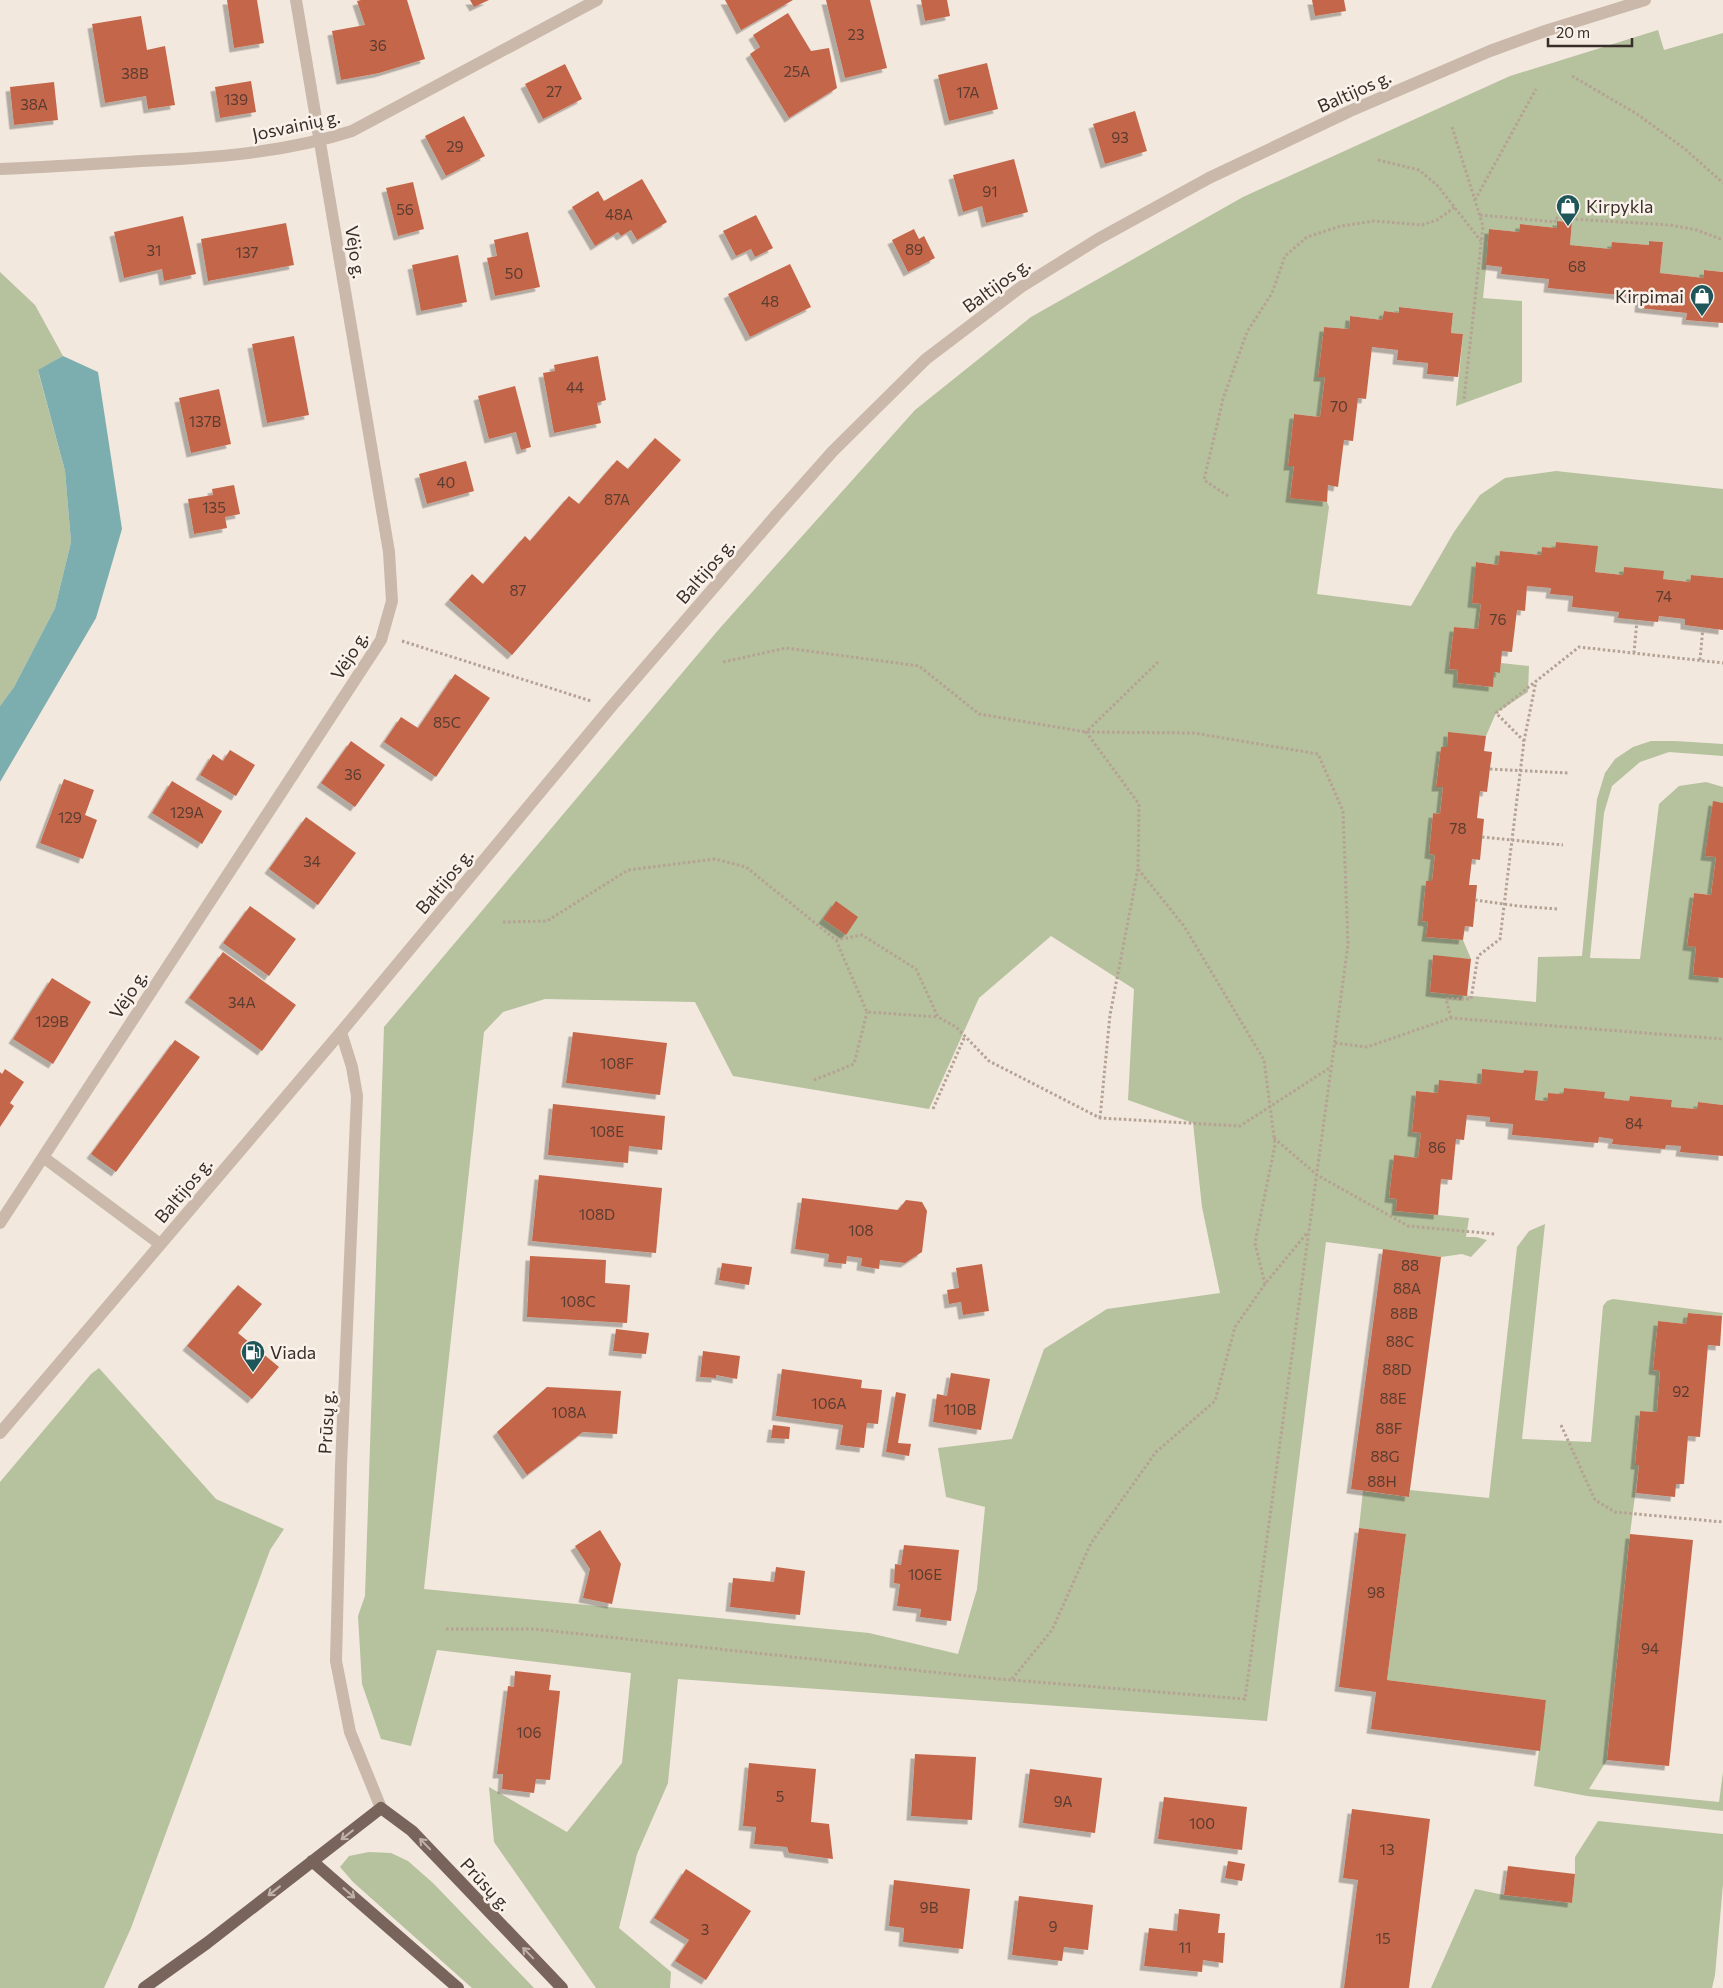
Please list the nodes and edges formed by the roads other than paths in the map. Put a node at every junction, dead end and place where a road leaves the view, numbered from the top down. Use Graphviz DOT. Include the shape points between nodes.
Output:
graph roads {
  1 [pos="296,0"];
  2 [pos="597,0"];
  3 [pos="1645,0"];
  4 [pos="321,141"];
  5 [pos="0,169"];
  6 [pos="341,1032"];
  7 [pos="43,1157"];
  8 [pos="0,1223"];
  9 [pos="160,1244"];
  10 [pos="0,1433"];
  11 [pos="381,1808"];
  12 [pos="312,1861"];
  13 [pos="144,1988"];
  14 [pos="458,1988"];
  15 [pos="562,1988"];
  1 -- 4 [label="street, Vėjo g."];
  2 -- 4 [label="street, Josvainių g." via="352,131"];
  3 -- 6 [label="street, Baltijos g." via="1490,51 1350,111 1209,178 1098,239 1021,287 926,359 833,451 611,707"];
  4 -- 5 [label="street, Josvainių g." via="189,159"];
  4 -- 7 [label="street, Vėjo g." via="389,552 392,601 375,648"];
  6 -- 9 [label="street, Baltijos g."];
  6 -- 11 [label="street, Prūsų g." via="357,1096 336,1661 350,1732"];
  7 -- 8 [label="street, Vėjo g."];
  7 -- 9 [label="street"];
  9 -- 10 [label="street, Baltijos g."];
  11 -- 12 [label="main road, one-way"];
  15 -- 11 [label="main road, Prūsų g., one-way" via="412,1831"];
  12 -- 13 [label="main road, one-way"];
  12 -- 14 [label="main road, one-way"];
}
